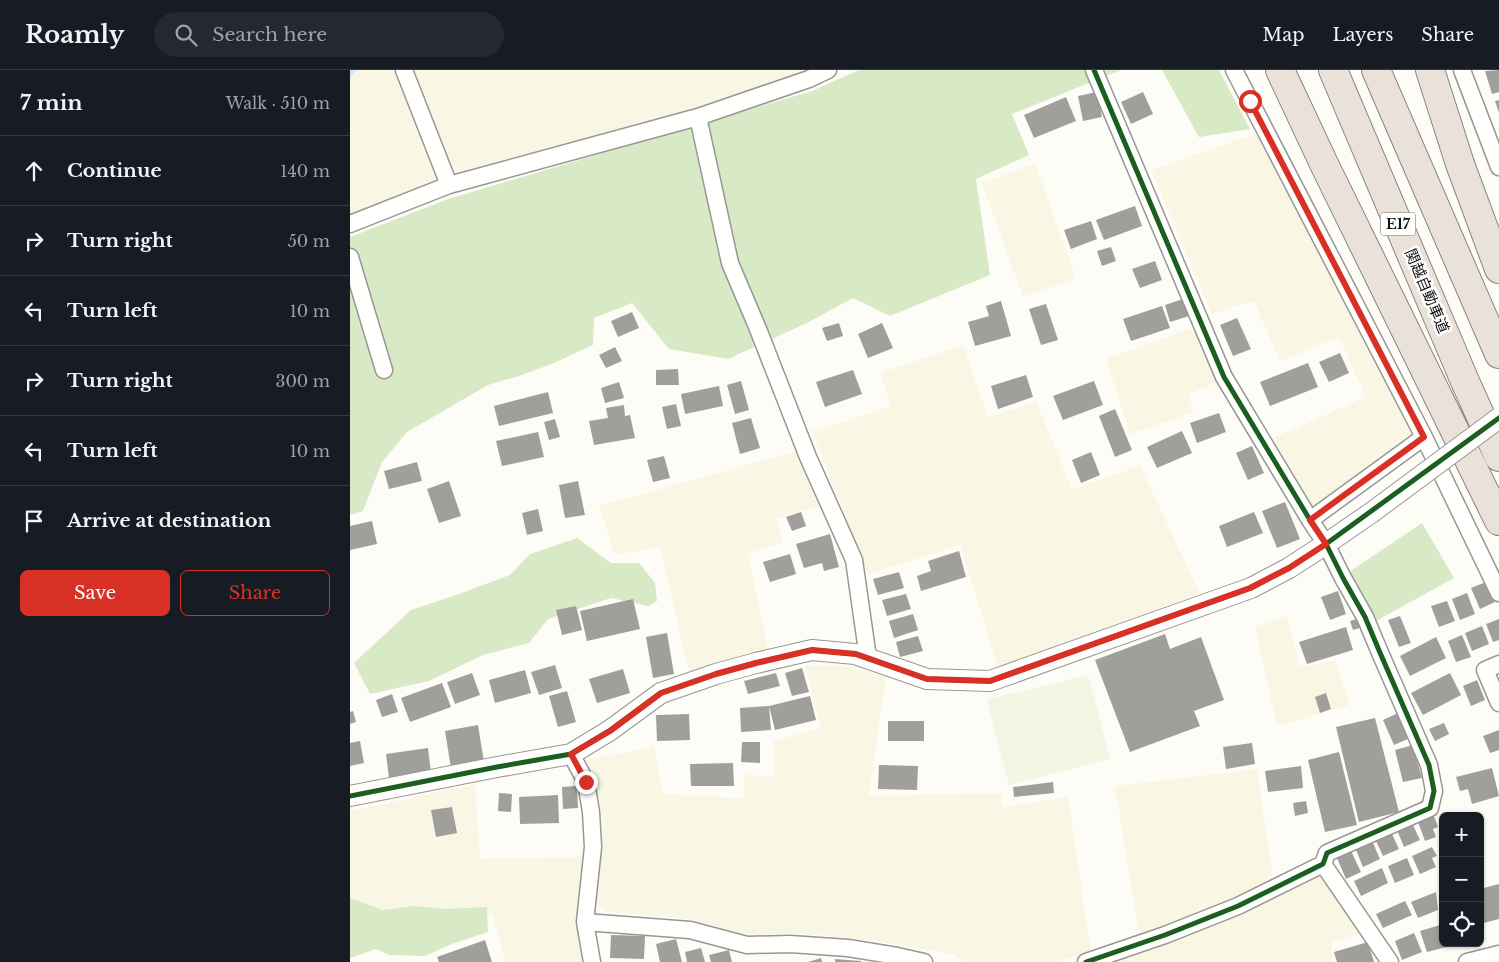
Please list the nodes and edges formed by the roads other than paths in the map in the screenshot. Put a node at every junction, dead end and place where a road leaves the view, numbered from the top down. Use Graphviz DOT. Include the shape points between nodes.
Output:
graph roads {
  1 [pos="404,70"];
  2 [pos="828,70"];
  3 [pos="1094,70"];
  4 [pos="1234,70"];
  5 [pos="1280,70"];
  6 [pos="1333,70"];
  7 [pos="1376,70"];
  8 [pos="1430,70"];
  9 [pos="1462,70"];
  10 [pos="698,117"];
  11 [pos="1499,168"];
  12 [pos="449,185"];
  13 [pos="350,224"];
  14 [pos="350,257"];
  15 [pos="1499,269"];
  16 [pos="1499,354"];
  17 [pos="384,370"];
  18 [pos="1499,418"];
  19 [pos="1424,437"];
  20 [pos="1499,457"];
  21 [pos="1310,520"];
  22 [pos="1499,520"];
  23 [pos="1326,544"];
  24 [pos="1499,593"];
  25 [pos="868,658"];
  26 [pos="1499,664"];
  27 [pos="1499,703"];
  28 [pos="571,754"];
  29 [pos="350,796"];
  30 [pos="1323,864"];
  31 [pos="586,922"];
  32 [pos="1499,954"];
  33 [pos="592,962"];
  34 [pos="924,962"];
  35 [pos="1086,962"];
  36 [pos="1390,962"];
  37 [pos="1467,962"];
  1 -- 12 [label="street"];
  2 -- 10 [label="street"];
  3 -- 21 [label="street" via="1224,377"];
  4 -- 19 [label="street"];
  5 -- 22 [label="highway"];
  6 -- 20 [label="highway, 関越自動車道 / E17"];
  7 -- 16 [label="highway, E17"];
  8 -- 15 [label="highway"];
  9 -- 11 [label="street"];
  10 -- 12 [label="street"];
  10 -- 25 [label="street" via="730,263 808,457 854,560"];
  12 -- 13 [label="street"];
  14 -- 17 [label="street"];
  18 -- 23 [label="street, bridge"];
  19 -- 21 [label="street"];
  19 -- 24 [label="street"];
  21 -- 23 [label="street"];
  23 -- 25 [label="street" via="1250,588 990,681 927,679"];
  23 -- 30 [label="street" via="1366,617 1429,765 1434,791 1430,808 1327,853"];
  25 -- 28 [label="street" via="812,650 716,674 661,693 610,731"];
  26 -- 27 [label="street" via="1485,670"];
  28 -- 29 [label="street"];
  28 -- 31 [label="street" via="586,782 591,812 593,847"];
  30 -- 35 [label="street" via="1238,906"];
  30 -- 36 [label="street"];
  31 -- 33 [label="street"];
  31 -- 34 [label="street" via="690,930 747,945 848,948"];
  32 -- 37 [label="street"];
}
